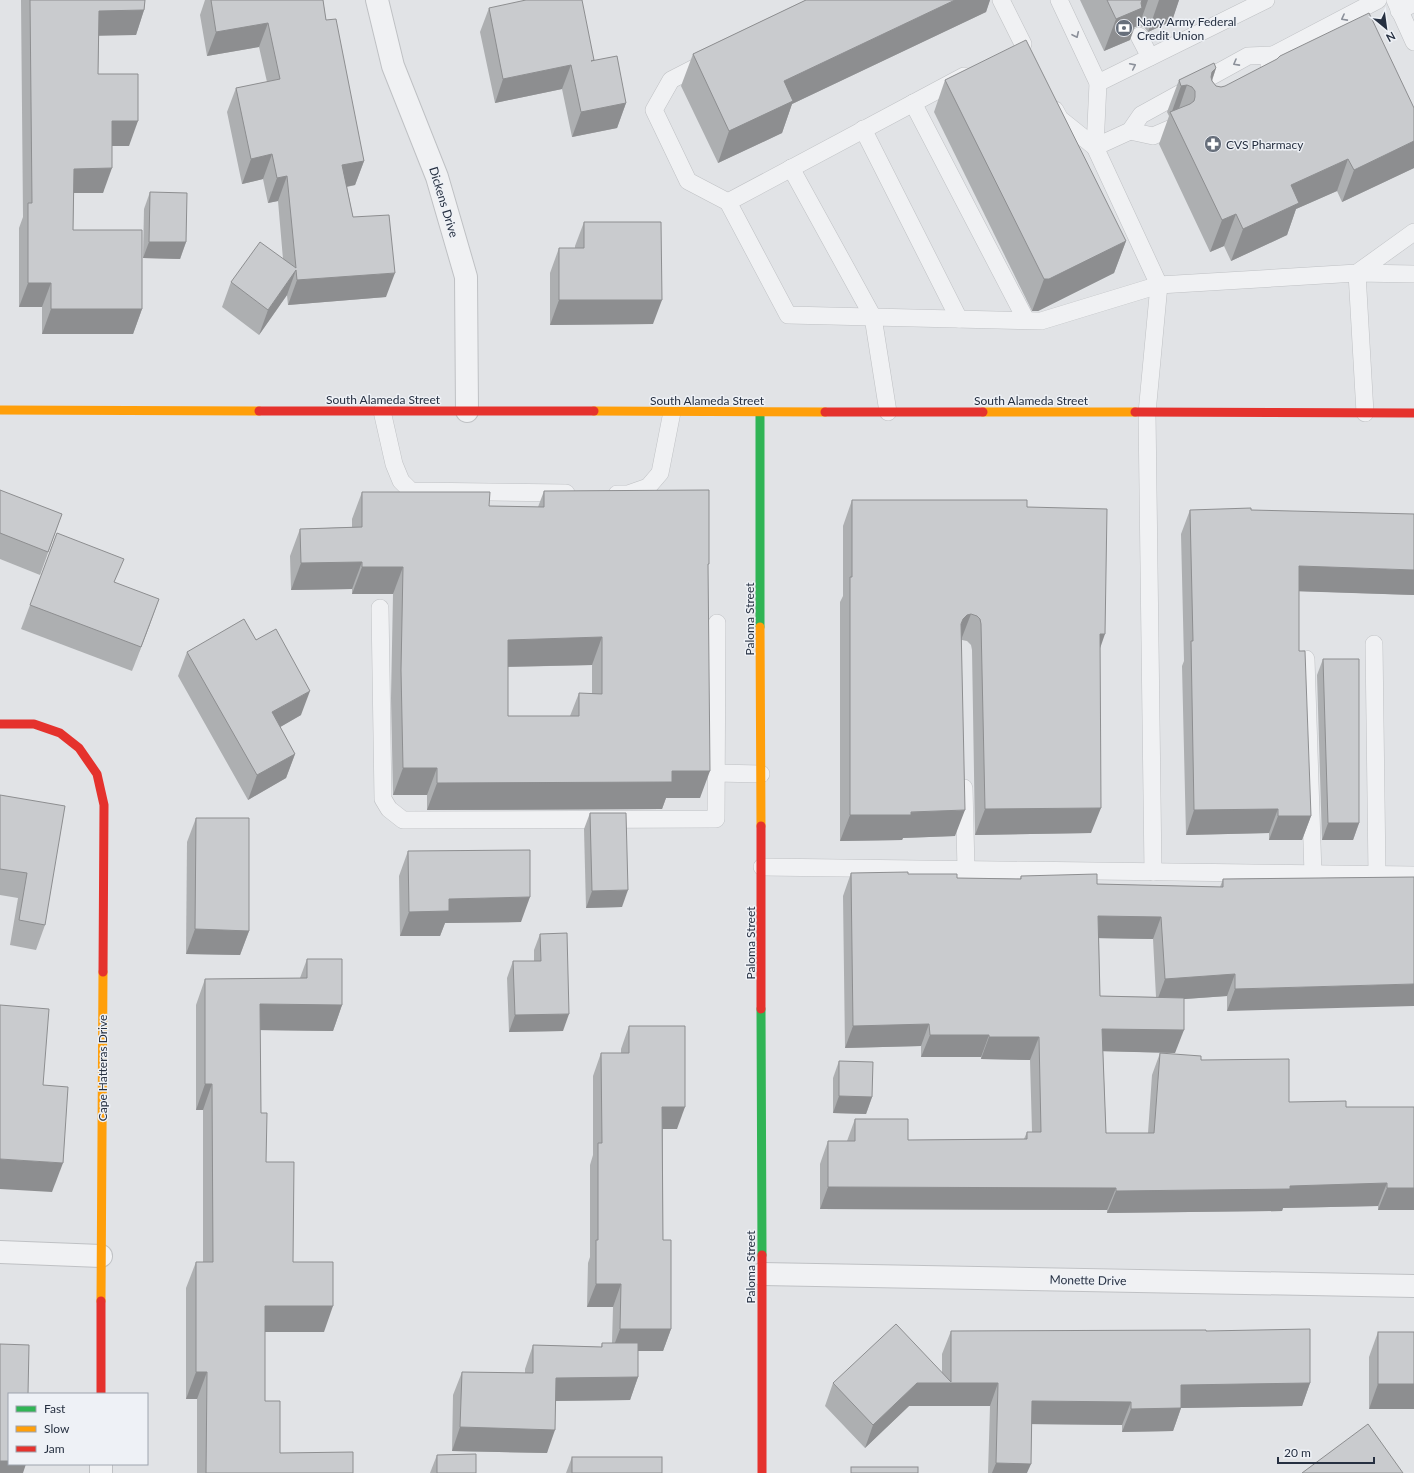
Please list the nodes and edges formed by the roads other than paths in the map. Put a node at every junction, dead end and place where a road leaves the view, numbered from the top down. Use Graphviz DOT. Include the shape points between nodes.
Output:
graph roads {
  1 [pos="377,0"];
  2 [pos="1001,0"];
  3 [pos="1059,0"];
  4 [pos="1266,0"];
  5 [pos="1378,0"];
  6 [pos="1414,3"];
  7 [pos="1397,5"];
  8 [pos="1139,36"];
  9 [pos="1414,42"];
  10 [pos="1021,51"];
  11 [pos="1273,55"];
  12 [pos="720,56"];
  13 [pos="1150,57"];
  14 [pos="975,70"];
  15 [pos="1261,82"];
  16 [pos="1098,83"];
  17 [pos="1050,99"];
  18 [pos="913,103"];
  19 [pos="1174,127"];
  20 [pos="863,130"];
  21 [pos="1130,131"];
  22 [pos="1095,147"];
  23 [pos="791,168"];
  24 [pos="728,202"];
  25 [pos="1414,232"];
  26 [pos="1357,272"];
  27 [pos="1414,274"];
  28 [pos="1159,285"];
  29 [pos="874,317"];
  30 [pos="959,319"];
  31 [pos="1026,320"];
  32 [pos="0,410"];
  33 [pos="382,411"];
  34 [pos="467,411"];
  35 [pos="672,412"];
  36 [pos="760,412"];
  37 [pos="888,412"];
  38 [pos="1147,413"];
  39 [pos="1365,413"];
  40 [pos="1414,413"];
  41 [pos="581,493"];
  42 [pos="604,494"];
  43 [pos="380,608"];
  44 [pos="717,623"];
  45 [pos="1374,644"];
  46 [pos="1306,659"];
  47 [pos="0,724"];
  48 [pos="716,773"];
  49 [pos="761,774"];
  50 [pos="964,776"];
  51 [pos="762,867"];
  52 [pos="966,869"];
  53 [pos="1153,872"];
  54 [pos="1313,874"];
  55 [pos="1377,874"];
  56 [pos="1414,875"];
  57 [pos="0,1252"];
  58 [pos="101,1256"];
  59 [pos="762,1274"];
  60 [pos="1414,1286"];
  61 [pos="101,1393"];
  62 [pos="762,1473"];
  1 -- 34 [label="street, Dickens Drive" via="393,66 437,177 466,277"];
  2 -- 10 [label="lane"];
  3 -- 16 [label="lane, one-way"];
  4 -- 13 [label="lane"];
  5 -- 11 [label="lane, one-way"];
  6 -- 7 [label="lane"];
  7 -- 9 [label="lane"];
  8 -- 13 [label="lane"];
  11 -- 15 [label="lane"];
  11 -- 21 [label="lane, one-way" via="1248,56 1141,115"];
  12 -- 24 [label="lane" via="671,80 654,110 688,182"];
  16 -- 13 [label="lane, one-way"];
  14 -- 18 [label="lane"];
  16 -- 22 [label="lane"];
  17 -- 22 [label="lane" via="1060,119"];
  18 -- 20 [label="lane"];
  18 -- 31 [label="lane"];
  19 -- 21 [label="lane" via="1152,136"];
  20 -- 23 [label="lane"];
  20 -- 30 [label="lane"];
  21 -- 22 [label="lane"];
  22 -- 28 [label="lane"];
  23 -- 24 [label="lane"];
  23 -- 29 [label="lane"];
  24 -- 29 [label="lane" via="788,315"];
  25 -- 26 [label="lane"];
  26 -- 27 [label="lane"];
  26 -- 28 [label="lane"];
  26 -- 39 [label="lane"];
  28 -- 31 [label="lane" via="1041,321"];
  28 -- 38 [label="lane"];
  29 -- 30 [label="lane"];
  29 -- 37 [label="lane"];
  30 -- 31 [label="lane"];
  32 -- 33 [label="street, South Alameda Street"];
  33 -- 34 [label="street, South Alameda Street"];
  33 -- 41 [label="lane" via="394,464 401,481 411,491"];
  34 -- 35 [label="street, South Alameda Street"];
  35 -- 36 [label="street, South Alameda Street"];
  35 -- 42 [label="lane" via="660,473 648,487 628,494"];
  36 -- 37 [label="street, South Alameda Street"];
  36 -- 49 [label="street, Paloma Street"];
  37 -- 38 [label="street, South Alameda Street"];
  38 -- 39 [label="street, South Alameda Street"];
  38 -- 53 [label="lane"];
  39 -- 40 [label="street, South Alameda Street"];
  43 -- 48 [label="lane" via="382,799 389,809 403,820 716,819"];
  44 -- 48 [label="lane"];
  45 -- 55 [label="lane"];
  46 -- 54 [label="lane"];
  47 -- 58 [label="street, Cape Hatteras Drive" via="34,724 60,733 79,748 97,774 104,805"];
  48 -- 49 [label="lane"];
  49 -- 51 [label="street, Paloma Street"];
  50 -- 52 [label="lane"];
  51 -- 52 [label="lane"];
  51 -- 59 [label="street, Paloma Street"];
  52 -- 53 [label="lane"];
  53 -- 54 [label="lane"];
  54 -- 55 [label="lane"];
  55 -- 56 [label="lane"];
  57 -- 58 [label="street"];
  58 -- 61 [label="street, Cape Hatteras Drive"];
  59 -- 60 [label="street, Monette Drive"];
  59 -- 62 [label="street, Paloma Street"];
}
